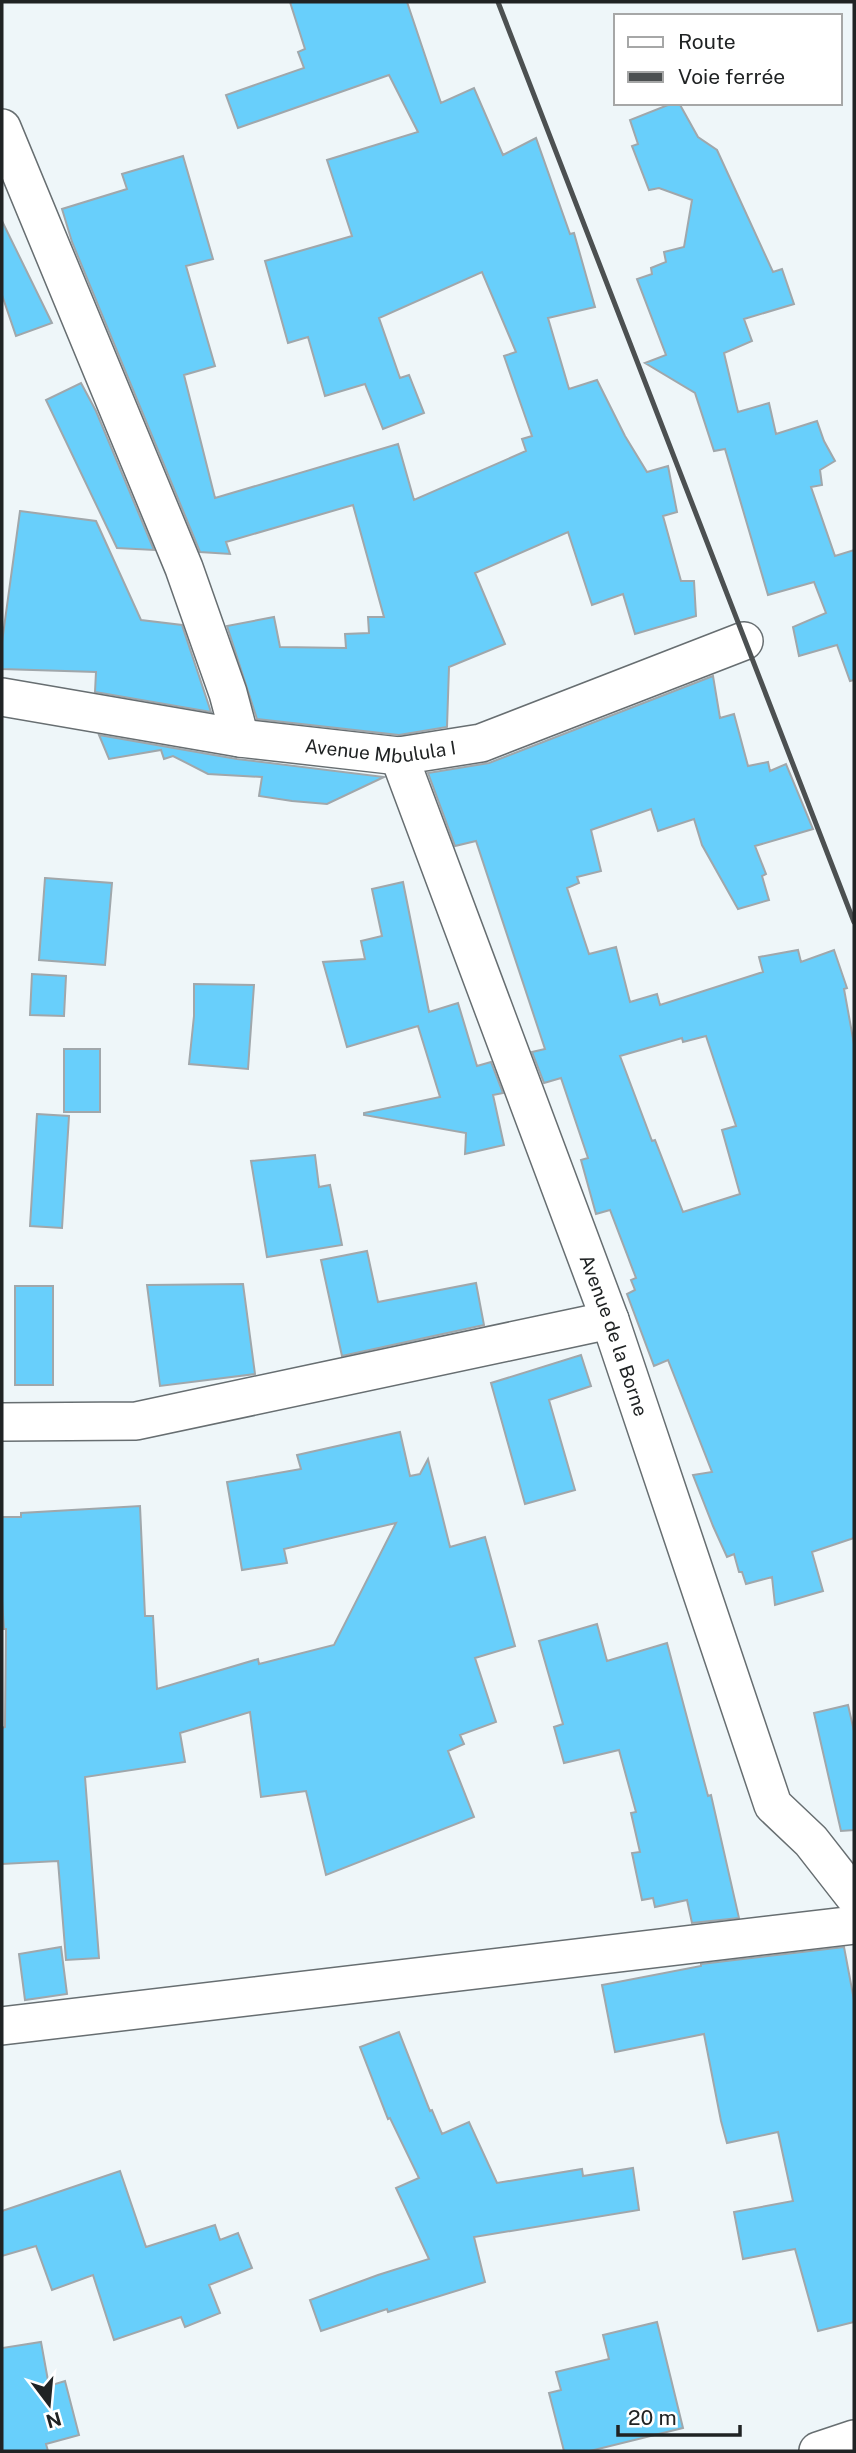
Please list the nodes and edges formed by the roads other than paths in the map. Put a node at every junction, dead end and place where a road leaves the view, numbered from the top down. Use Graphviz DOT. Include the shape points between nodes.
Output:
graph roads {
  1 [pos="2,128"];
  2 [pos="744,641"];
  3 [pos="2,697"];
  4 [pos="240,738"];
  5 [pos="399,755"];
  6 [pos="610,1320"];
  7 [pos="2,1422"];
  8 [pos="854,1896"];
  9 [pos="854,1925"];
  10 [pos="2,2026"];
  11 [pos="854,2439"];
  12 [pos="818,2451"];
  1 -- 4 [label="street" via="184,568"];
  2 -- 5 [label="street, Avenue Mbulula I" via="481,743"];
  3 -- 4 [label="street, Avenue Mbulula I"];
  4 -- 5 [label="street, Avenue Mbulula I"];
  5 -- 6 [label="street, Avenue de la Borne"];
  6 -- 7 [label="street" via="136,1421"];
  6 -- 8 [label="street, Avenue de la Borne" via="773,1805 811,1841"];
  9 -- 10 [label="street"];
  11 -- 12 [label="street"];
}
